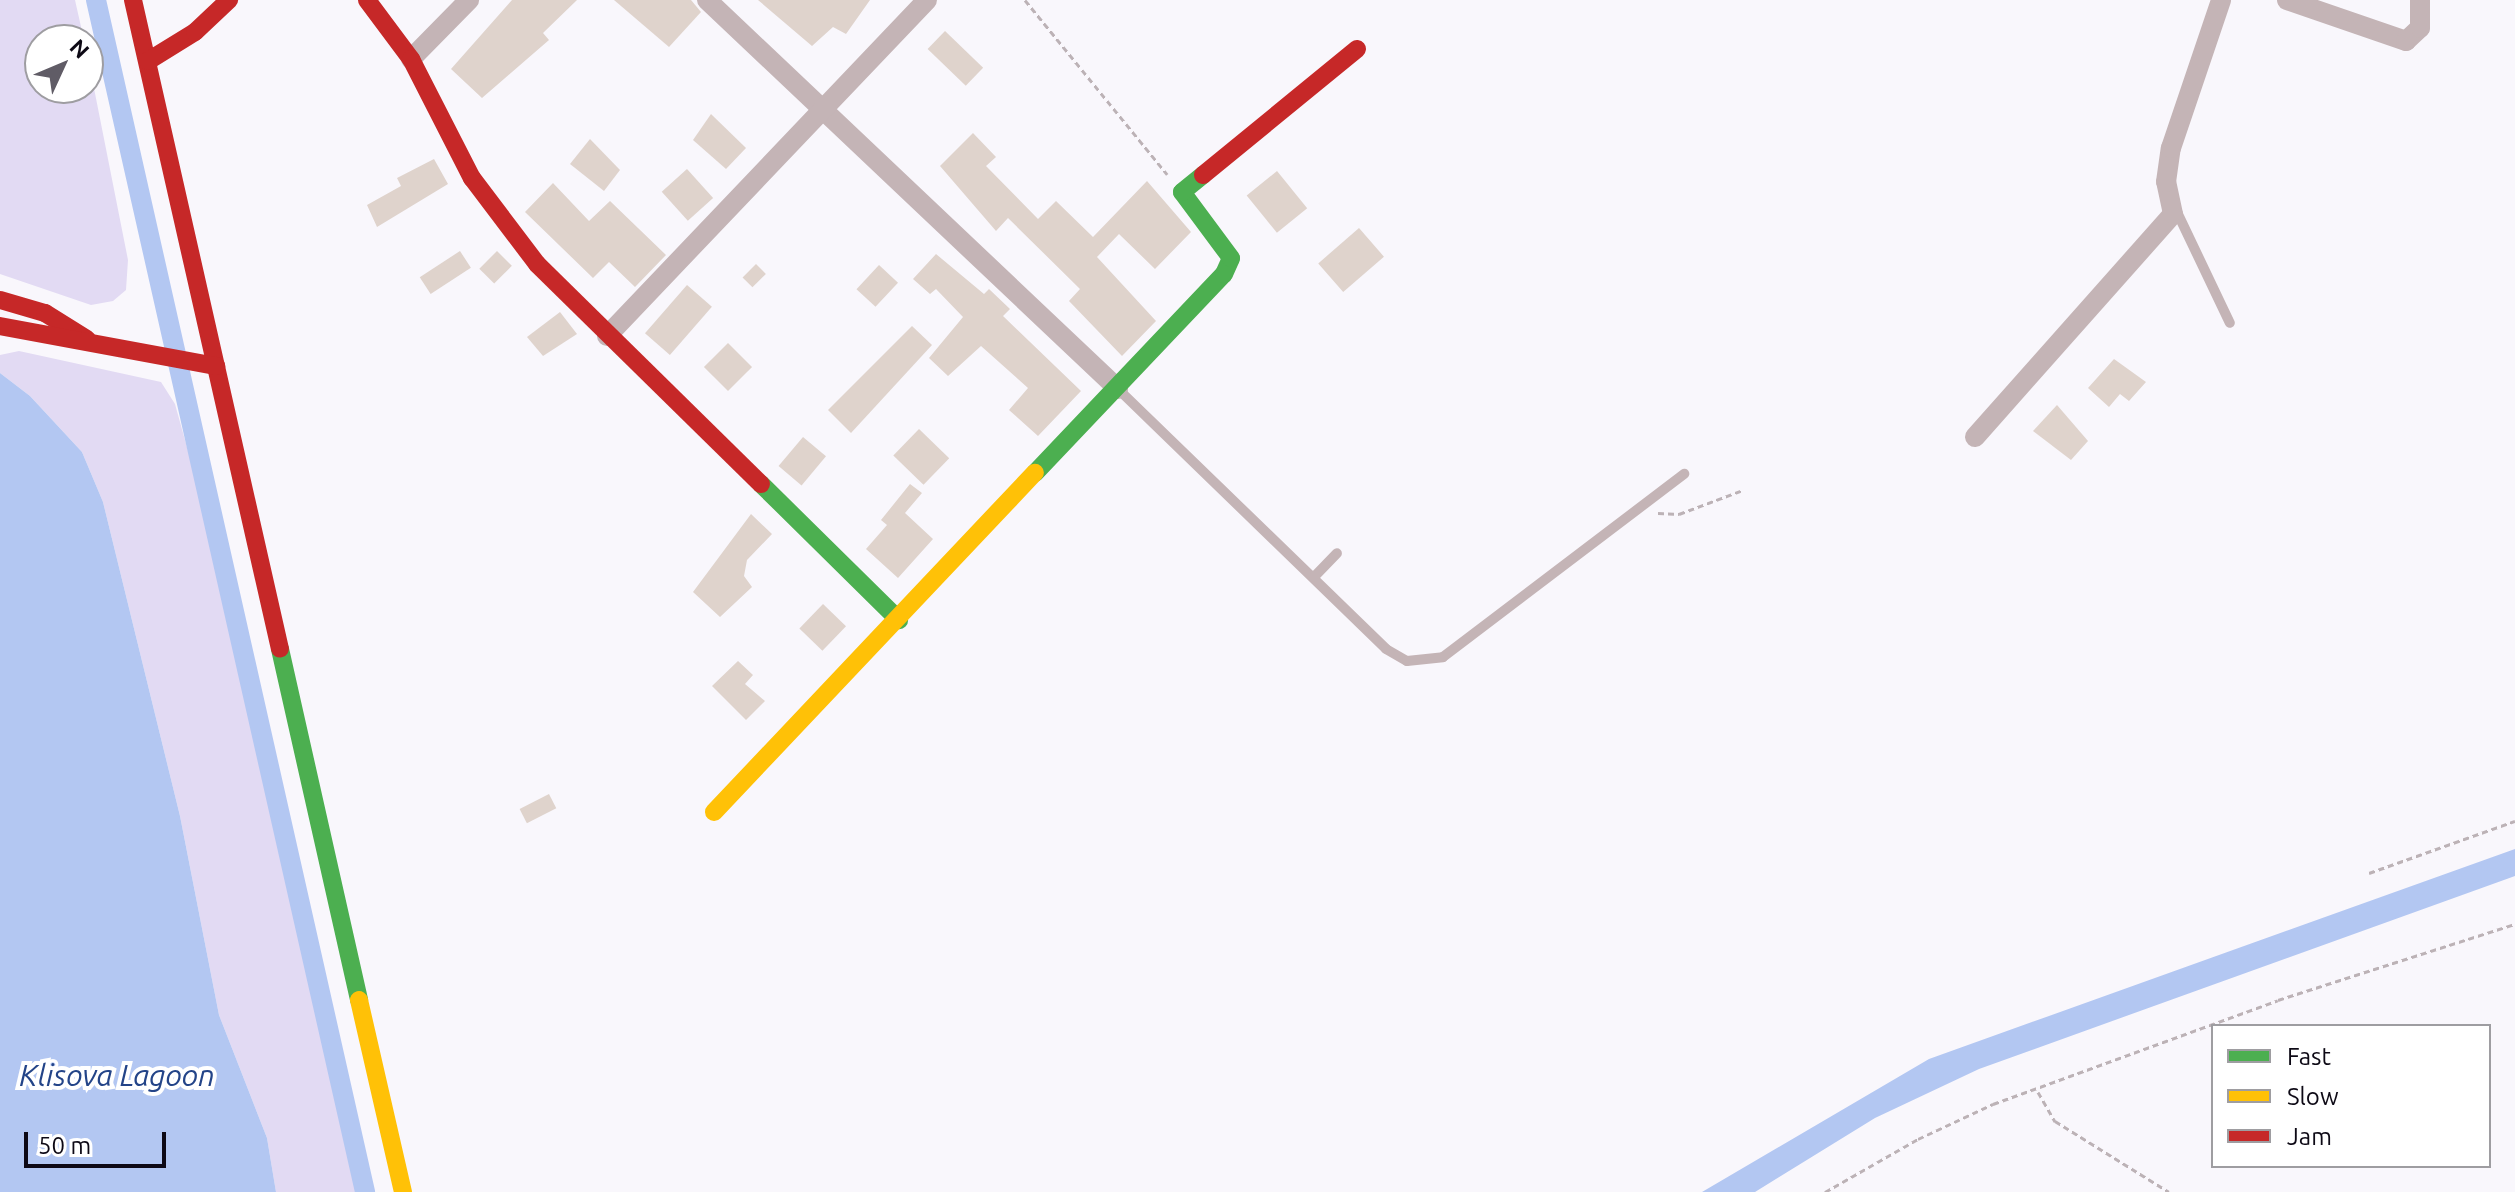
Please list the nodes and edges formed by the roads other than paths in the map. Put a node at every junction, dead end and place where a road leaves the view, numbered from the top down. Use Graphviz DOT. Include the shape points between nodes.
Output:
graph roads {
  1 [pos="133,0"];
  2 [pos="229,0"];
  3 [pos="367,0"];
  4 [pos="469,0"];
  5 [pos="707,0"];
  6 [pos="927,0"];
  7 [pos="2221,0"];
  8 [pos="2287,0"];
  9 [pos="2420,0"];
  10 [pos="1357,49"];
  11 [pos="411,59"];
  12 [pos="148,61"];
  13 [pos="821,110"];
  14 [pos="2176,210"];
  15 [pos="0,300"];
  16 [pos="2230,323"];
  17 [pos="0,326"];
  18 [pos="607,336"];
  19 [pos="91,341"];
  20 [pos="216,366"];
  21 [pos="1118,389"];
  22 [pos="1975,437"];
  23 [pos="1684,474"];
  24 [pos="1337,553"];
  25 [pos="1314,577"];
  26 [pos="899,620"];
  27 [pos="714,812"];
  28 [pos="403,1192"];
  1 -- 12 [label="street"];
  2 -- 12 [label="street" via="203,27"];
  3 -- 11 [label="street"];
  4 -- 11 [label="street"];
  5 -- 13 [label="street"];
  6 -- 13 [label="street"];
  7 -- 14 [label="street" via="2171,148 2166,182"];
  8 -- 9 [label="street" via="2406,41 2420,28"];
  10 -- 21 [label="street" via="1182,192 1229,254 1231,265"];
  11 -- 18 [label="street" via="480,189 537,264"];
  12 -- 20 [label="street"];
  13 -- 18 [label="street"];
  13 -- 21 [label="street"];
  14 -- 16 [label="lane"];
  14 -- 22 [label="street" via="2148,248"];
  15 -- 19 [label="street" via="45,313"];
  17 -- 19 [label="street" via="39,337"];
  18 -- 26 [label="street"];
  19 -- 20 [label="street"];
  20 -- 28 [label="street"];
  21 -- 25 [label="lane"];
  21 -- 26 [label="street"];
  23 -- 25 [label="lane" via="1443,657 1407,661 1386,649"];
  24 -- 25 [label="lane"];
  26 -- 27 [label="street"];
}
